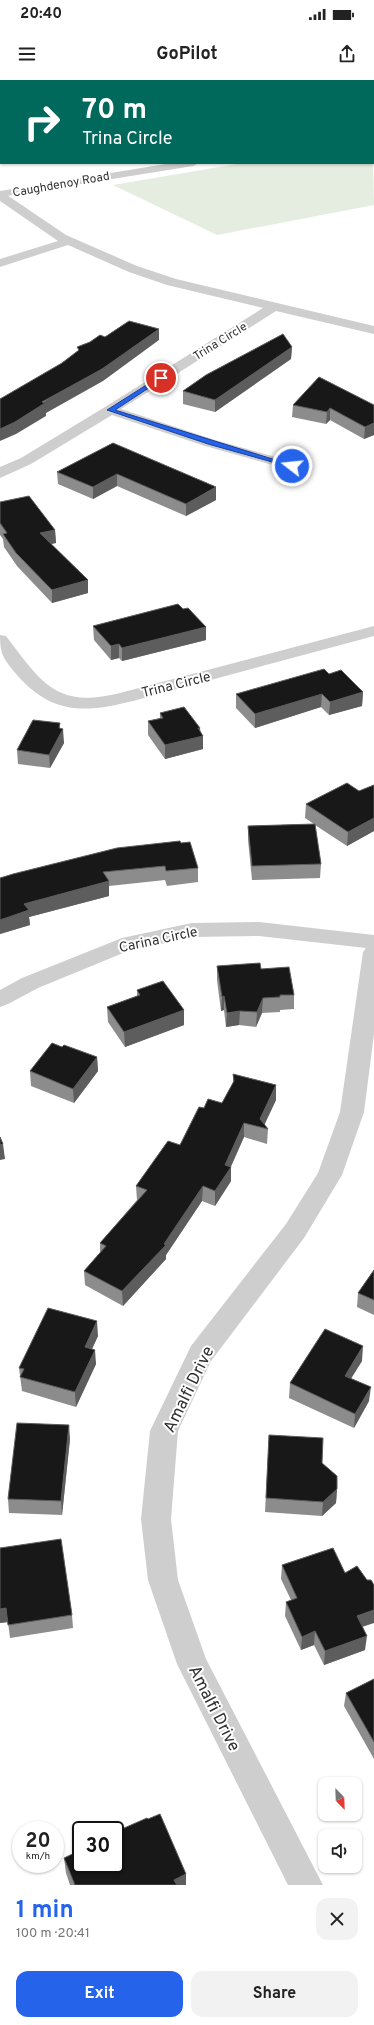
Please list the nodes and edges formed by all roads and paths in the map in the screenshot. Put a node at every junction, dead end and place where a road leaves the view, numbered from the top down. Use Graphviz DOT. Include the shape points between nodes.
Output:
graph roads {
  1 [pos="187,164"];
  2 [pos="0,195"];
  3 [pos="69,241"];
  4 [pos="0,263"];
  5 [pos="275,306"];
  6 [pos="374,330"];
  7 [pos="110,410"];
  8 [pos="292,466"];
  9 [pos="0,473"];
  10 [pos="374,630"];
  11 [pos="0,640"];
  12 [pos="374,942"];
  13 [pos="374,952"];
  14 [pos="0,999"];
  15 [pos="306,1885"];
  1 -- 2 [label="street, Caughdenoy Road"];
  2 -- 3 [label="street, Trina Circle" via="38,223"];
  3 -- 4 [label="street"];
  3 -- 5 [label="street, Trina Circle" via="133,269 172,282"];
  5 -- 6 [label="street, Trina Circle"];
  5 -- 7 [label="street, Trina Circle"];
  7 -- 8 [label="street" via="210,443"];
  7 -- 9 [label="street, Trina Circle" via="26,461"];
  10 -- 11 [label="street, Trina Circle" via="194,680 96,704 70,703 49,696 25,673"];
  12 -- 14 [label="street, Carina Circle" via="259,929 192,930 122,945 30,983"];
  13 -- 15 [label="street, Amalfi Drive" via="352,1112 330,1175 295,1231 201,1354 164,1431 156,1519 163,1580 192,1664"];
}
